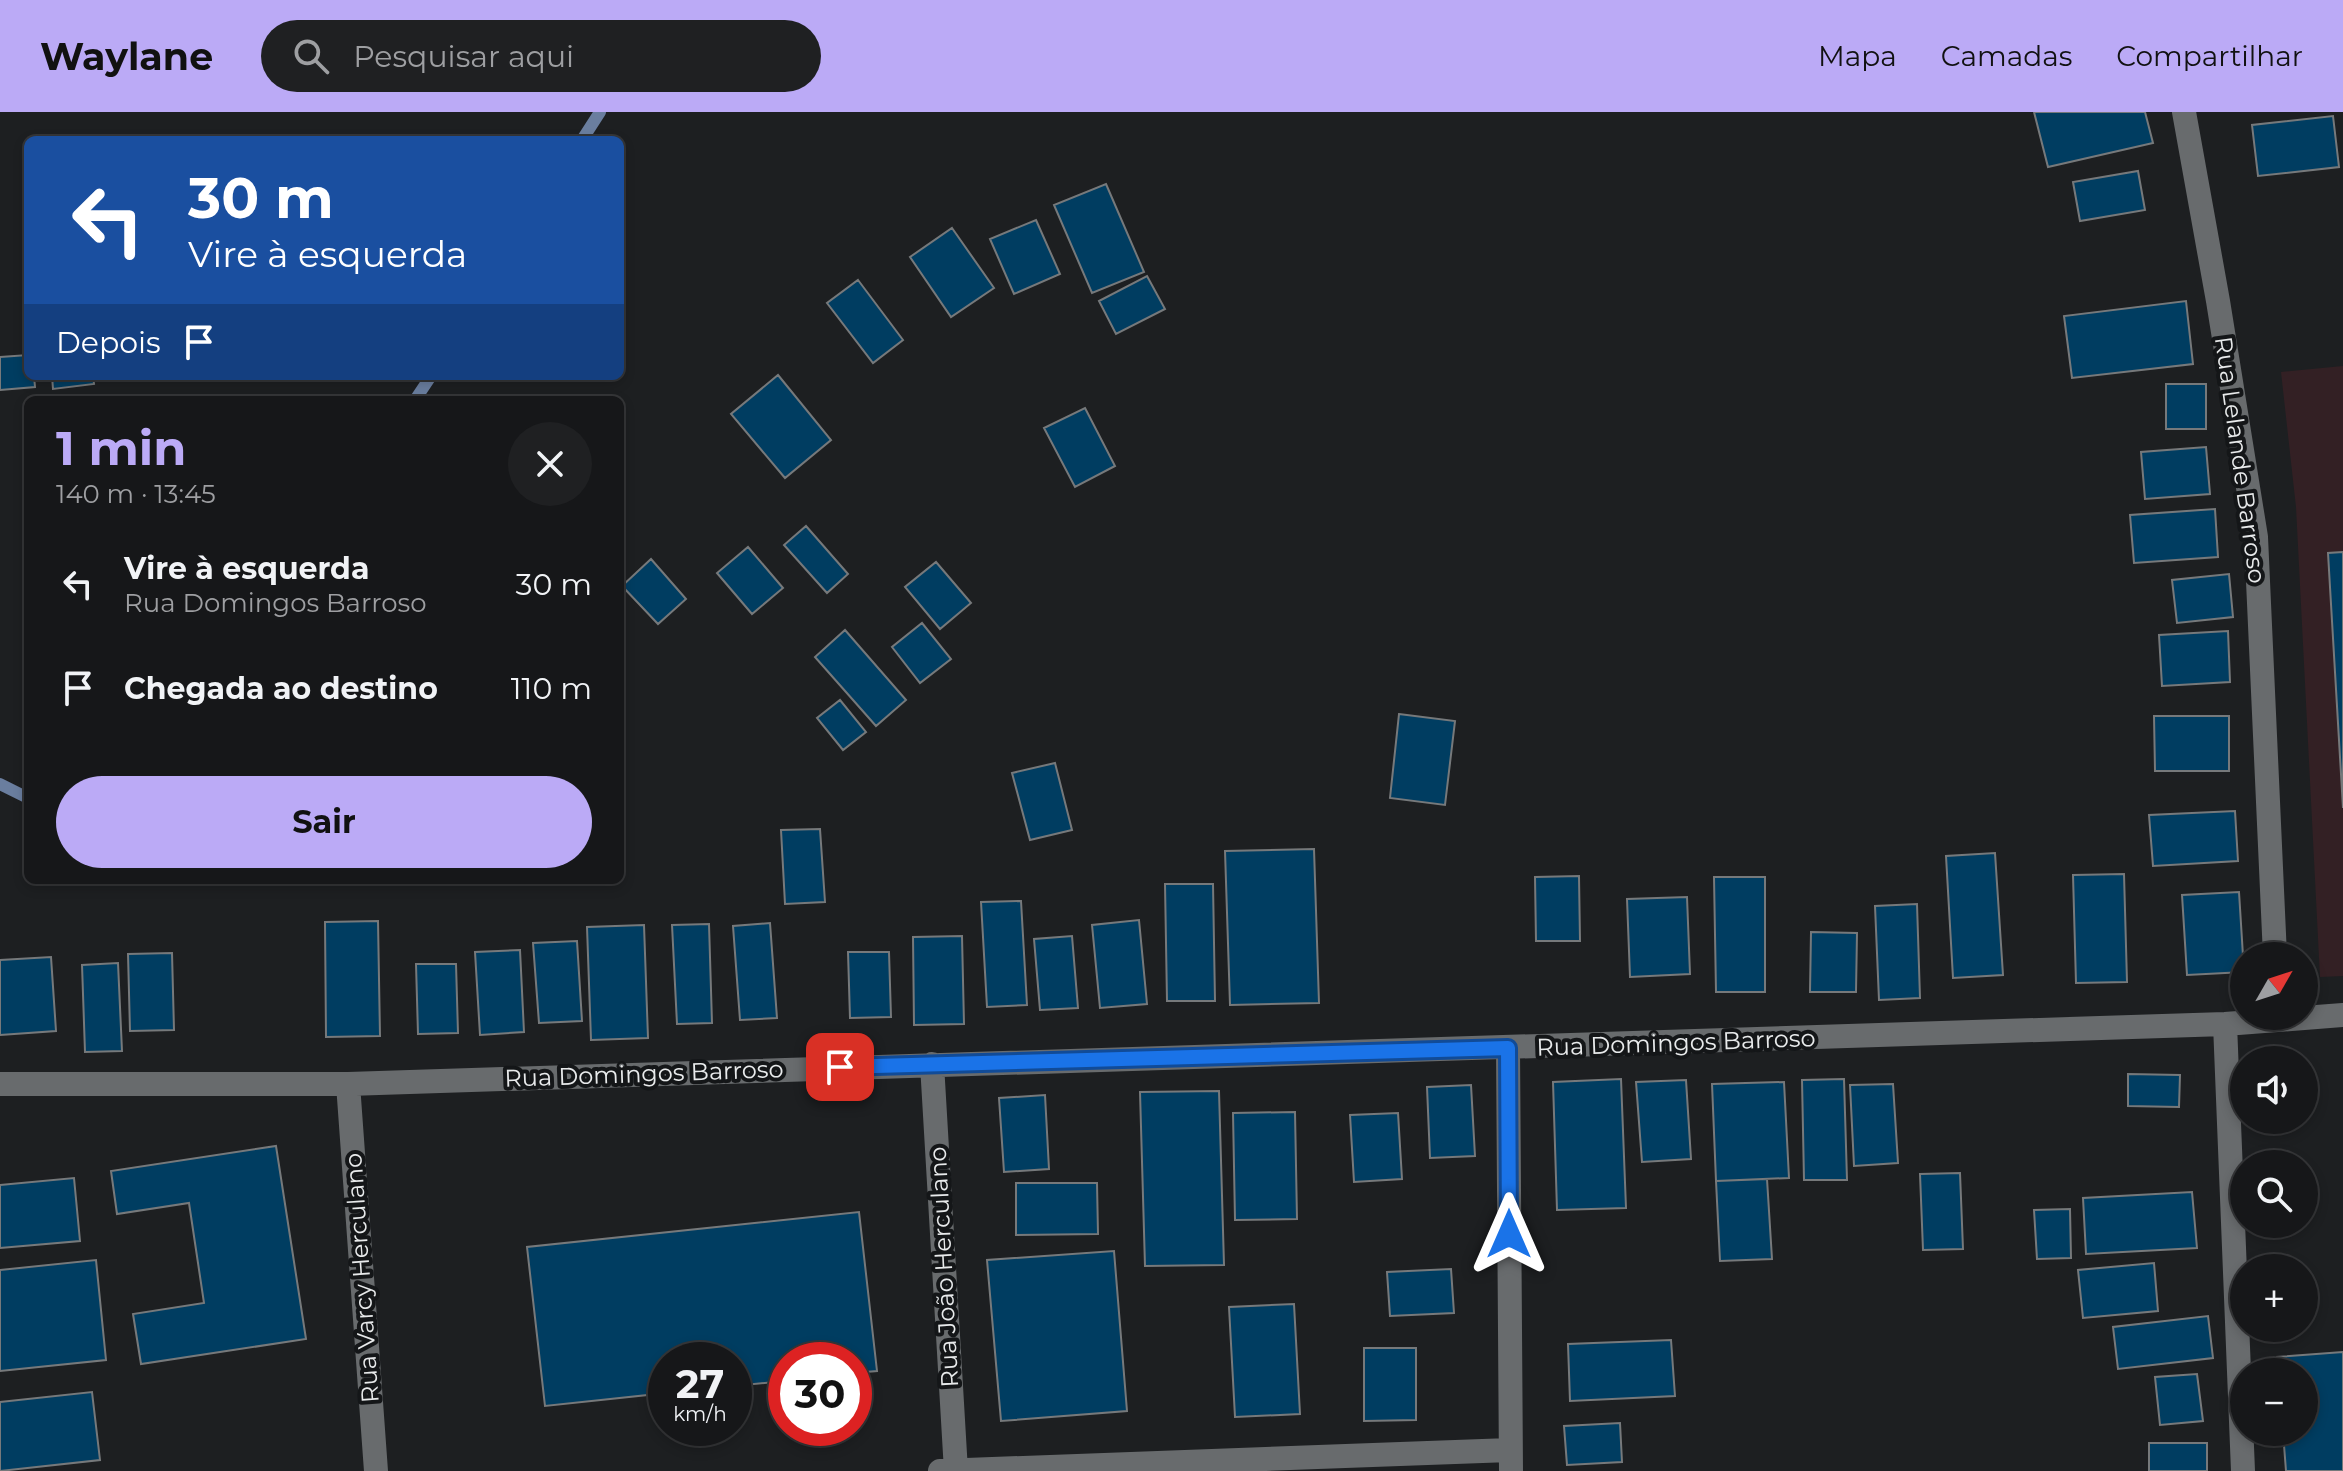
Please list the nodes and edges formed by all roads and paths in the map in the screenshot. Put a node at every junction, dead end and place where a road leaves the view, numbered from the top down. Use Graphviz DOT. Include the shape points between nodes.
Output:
graph roads {
  1 [pos="2184,112"];
  2 [pos="2274,942"];
  3 [pos="2343,1015"];
  4 [pos="2318,1016"];
  5 [pos="2230,1023"];
  6 [pos="2225,1024"];
  7 [pos="1508,1048"];
  8 [pos="932,1064"];
  9 [pos="0,1084"];
  10 [pos="348,1084"];
  11 [pos="1511,1461"];
  12 [pos="376,1471"];
  13 [pos="951,1471"];
  14 [pos="2243,1471"];
  1 -- 2 [label="street, Rua Lelande Barroso" via="2256,537"];
  3 -- 4 [label="street, Rua Domingos Barroso"];
  5 -- 6 [label="street, Rua Domingos Barroso"];
  6 -- 7 [label="street, Rua Domingos Barroso"];
  6 -- 14 [label="street"];
  7 -- 8 [label="street, Rua Domingos Barroso"];
  7 -- 11 [label="street"];
  8 -- 10 [label="street, Rua Domingos Barroso"];
  8 -- 13 [label="street, Rua João Herculano"];
  9 -- 10 [label="street, Rua Domingos Barroso"];
  10 -- 12 [label="street, Rua Varcy Herculano"];
  11 -- 13 [label="street"];
}
